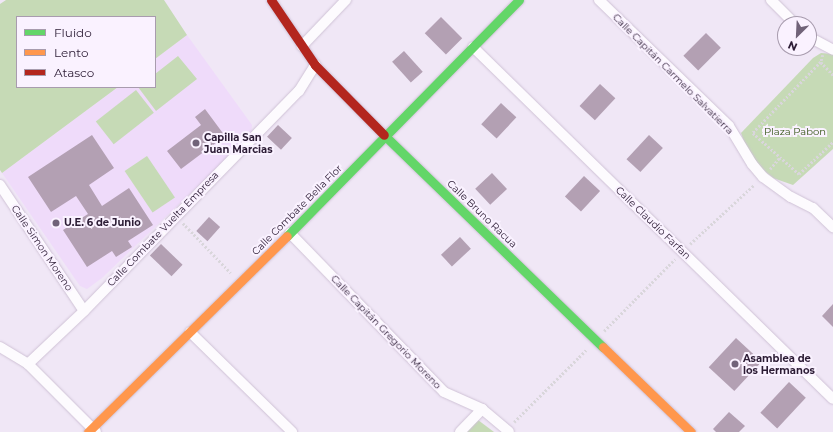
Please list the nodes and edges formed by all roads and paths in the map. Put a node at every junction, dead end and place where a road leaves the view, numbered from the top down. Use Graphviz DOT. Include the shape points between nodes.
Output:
graph roads {
  1 [pos="271,0"];
  2 [pos="346,0"];
  3 [pos="519,0"];
  4 [pos="599,0"];
  5 [pos="771,0"];
  6 [pos="787,16"];
  7 [pos="817,41"];
  8 [pos="302,46"];
  9 [pos="473,47"];
  10 [pos="829,48"];
  11 [pos="821,62"];
  12 [pos="315,65"];
  13 [pos="833,75"];
  14 [pos="385,136"];
  15 [pos="833,142"];
  16 [pos="780,157"];
  17 [pos="763,177"];
  18 [pos="0,185"];
  19 [pos="176,216"];
  20 [pos="833,227"];
  21 [pos="290,233"];
  22 [pos="682,251"];
  23 [pos="241,282"];
  24 [pos="84,311"];
  25 [pos="190,332"];
  26 [pos="596,340"];
  27 [pos="0,347"];
  28 [pos="28,364"];
  29 [pos="833,399"];
  30 [pos="482,408"];
  31 [pos="508,430"];
  32 [pos="92,431"];
  33 [pos="292,432"];
  34 [pos="460,432"];
  35 [pos="691,432"];
  1 -- 8 [label="street, Calle Bruno Racua"];
  2 -- 8 [label="street"];
  3 -- 9 [label="street, Calle Combate Bella Flor"];
  4 -- 17 [label="street, Calle Capitán Carmelo Salvatierra" via="729,126"];
  5 -- 6 [label="street"];
  7 -- 10 [label="street"];
  8 -- 12 [label="street, Calle Bruno Racua"];
  9 -- 14 [label="street, Calle Combate Bella Flor"];
  9 -- 22 [label="street, Calle Claudio Farfan"];
  10 -- 11 [label="path"];
  11 -- 13 [label="path"];
  11 -- 16 [label="path" via="753,133"];
  12 -- 14 [label="street, Calle Bruno Racua"];
  12 -- 19 [label="street, Calle Combate Vuelta Empresa" via="299,91"];
  14 -- 21 [label="street, Calle Combate Bella Flor"];
  14 -- 26 [label="street, Calle Bruno Racua"];
  15 -- 16 [label="path" via="799,174"];
  16 -- 17 [label="path"];
  17 -- 20 [label="street, Calle Capitán Carmelo Salvatierra" via="791,197 813,208"];
  17 -- 22 [label="path"];
  18 -- 24 [label="street, Calle Simon Moreno"];
  19 -- 23 [label="path"];
  19 -- 24 [label="street, Calle Combate Vuelta Empresa"];
  21 -- 23 [label="street, Calle Combate Bella Flor"];
  21 -- 30 [label="street, Calle Capitán Gregorio Moreno" via="444,392"];
  22 -- 26 [label="path"];
  22 -- 29 [label="street, Calle Claudio Farfan"];
  23 -- 25 [label="street, Calle Combate Bella Flor"];
  24 -- 28 [label="street, Calle Combate Vuelta Empresa"];
  25 -- 32 [label="street, Calle Combate Bella Flor"];
  25 -- 33 [label="street"];
  26 -- 31 [label="path"];
  26 -- 35 [label="street, Calle Bruno Racua"];
  27 -- 28 [label="street"];
  28 -- 32 [label="street"];
  30 -- 31 [label="street, Calle Capitán Gregorio Moreno"];
  30 -- 34 [label="street"];
}
